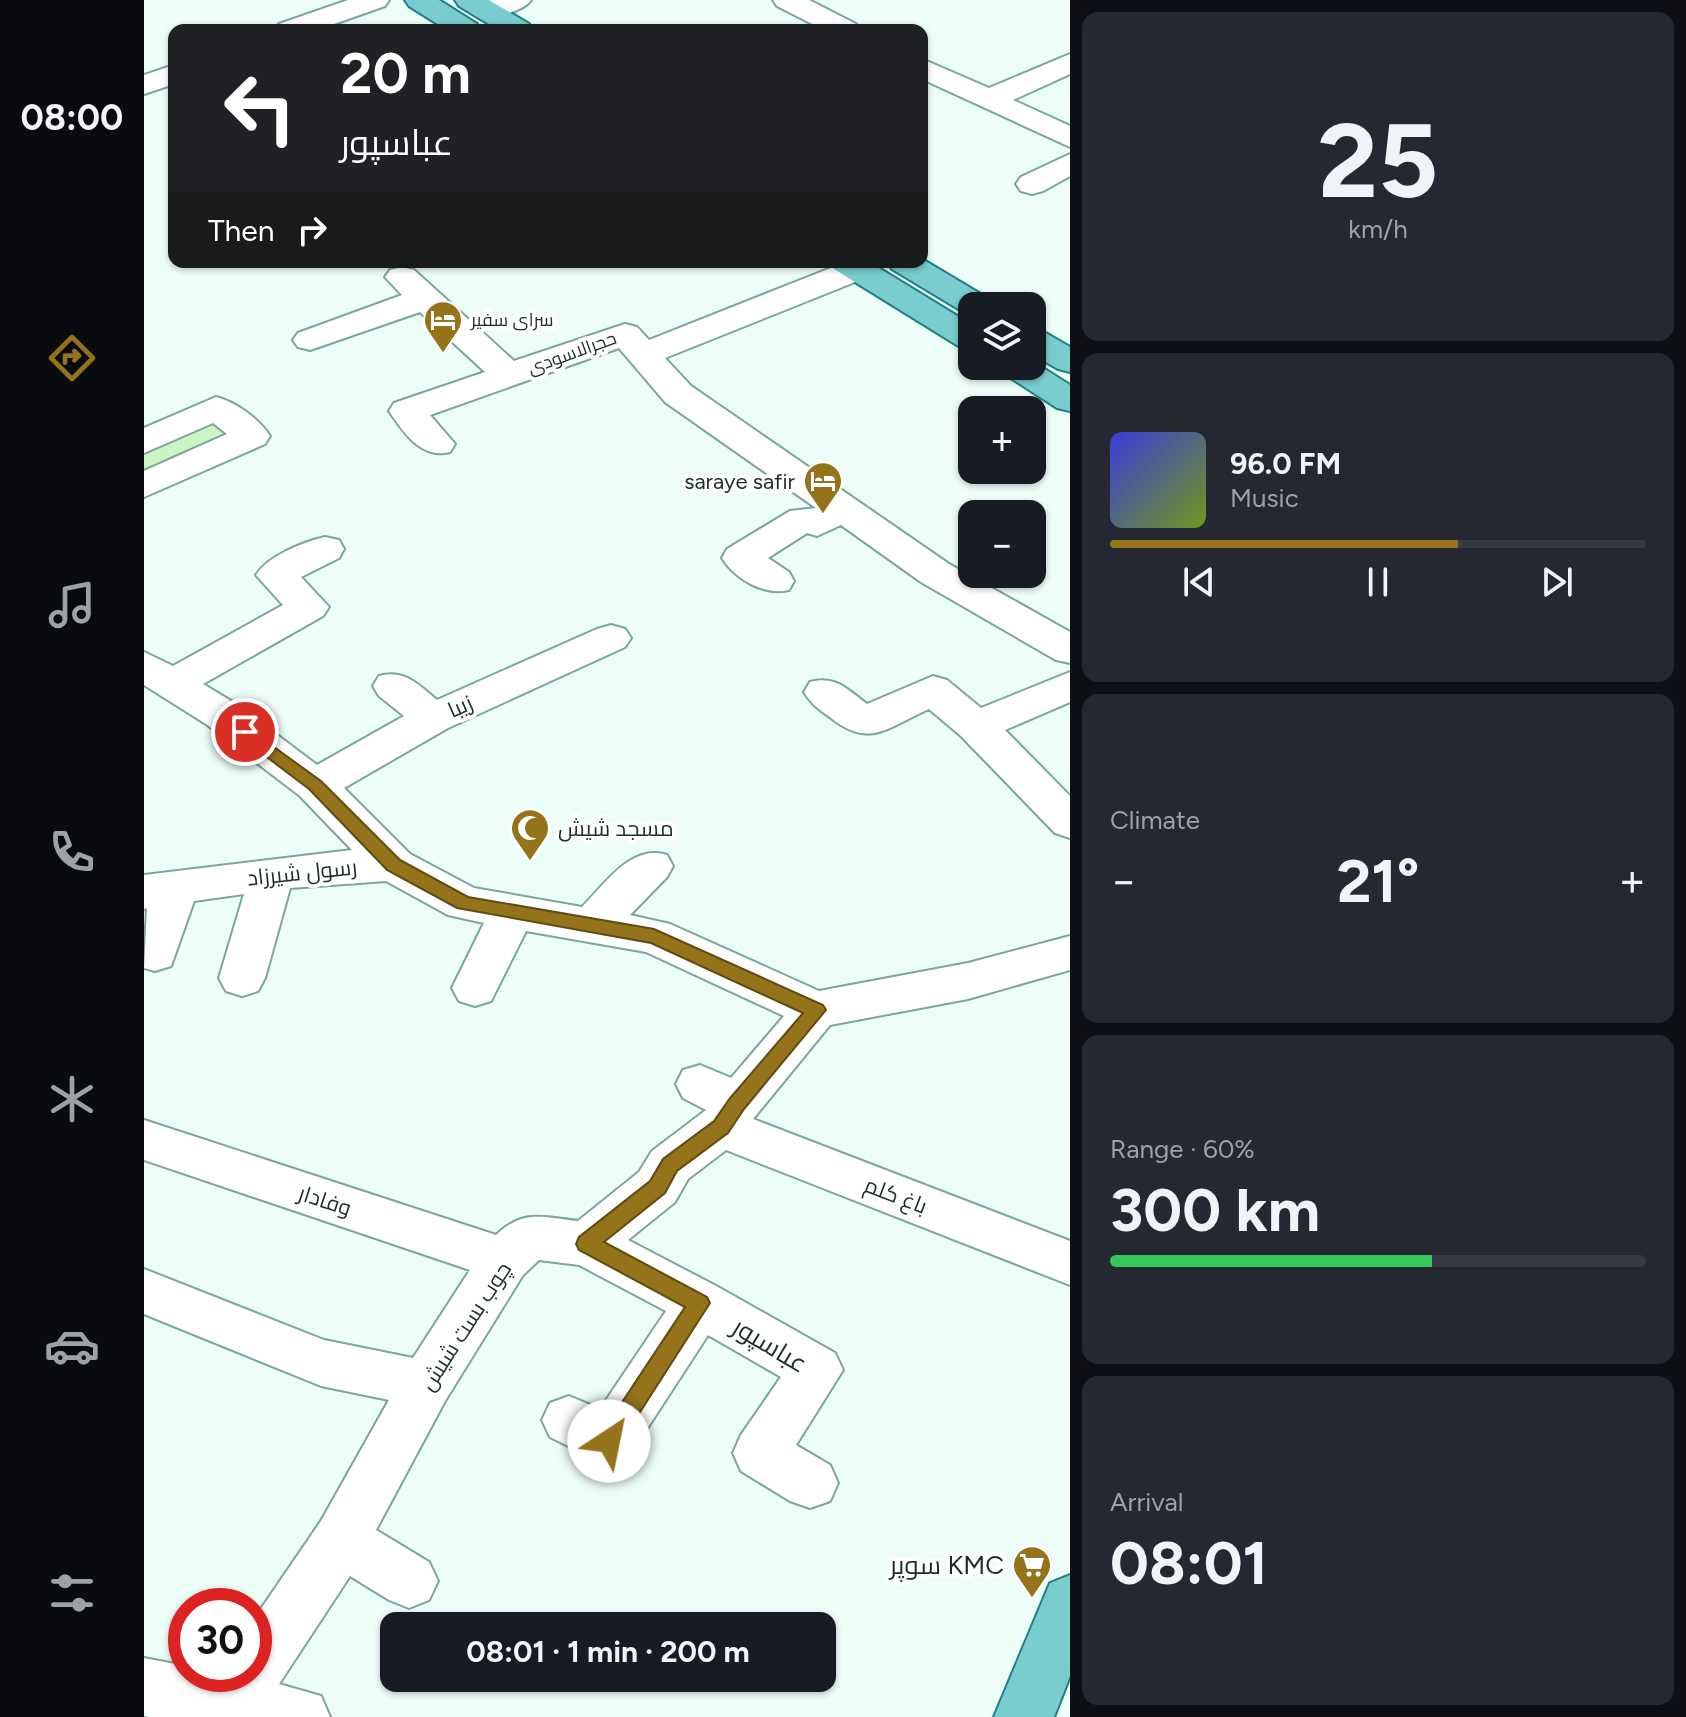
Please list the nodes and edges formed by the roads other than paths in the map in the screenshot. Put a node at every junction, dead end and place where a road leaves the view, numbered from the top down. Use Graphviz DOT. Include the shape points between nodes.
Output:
graph roads {
  1 [pos="375,0"];
  2 [pos="419,0"];
  3 [pos="517,0"];
  4 [pos="794,1"];
  5 [pos="474,13"];
  6 [pos="306,24"];
  7 [pos="503,24"];
  8 [pos="835,24"];
  9 [pos="1070,63"];
  10 [pos="928,71"];
  11 [pos="168,76"];
  12 [pos="144,85"];
  13 [pos="988,100"];
  14 [pos="1070,138"];
  15 [pos="1070,163"];
  16 [pos="1032,184"];
  17 [pos="847,268"];
  18 [pos="855,268"];
  19 [pos="914,268"];
  20 [pos="958,295"];
  21 [pos="958,331"];
  22 [pos="310,340"];
  23 [pos="1046,347"];
  24 [pos="643,355"];
  25 [pos="1070,362"];
  26 [pos="510,376"];
  27 [pos="1038,380"];
  28 [pos="1070,400"];
  29 [pos="144,442"];
  30 [pos="437,444"];
  31 [pos="144,485"];
  32 [pos="842,508"];
  33 [pos="325,549"];
  34 [pos="775,581"];
  35 [pos="611,638"];
  36 [pos="1070,650"];
  37 [pos="158,675"];
  38 [pos="393,686"];
  39 [pos="1070,686"];
  40 [pos="824,692"];
  41 [pos="433,718"];
  42 [pos="976,726"];
  43 [pos="315,785"];
  44 [pos="1070,822"];
  45 [pos="394,865"];
  46 [pos="651,866"];
  47 [pos="272,874"];
  48 [pos="159,890"];
  49 [pos="513,911"];
  50 [pos="592,925"];
  51 [pos="1070,953"];
  52 [pos="155,954"];
  53 [pos="242,978"];
  54 [pos="475,988"];
  55 [pos="816,1010"];
  56 [pos="719,1105"];
  57 [pos="144,1140"];
  58 [pos="587,1244"];
  59 [pos="505,1260"];
  60 [pos="1070,1263"];
  61 [pos="144,1291"];
  62 [pos="700,1303"];
  63 [pos="426,1384"];
  64 [pos="569,1420"];
  65 [pos="810,1483"];
  66 [pos="341,1540"];
  67 [pos="409,1581"];
  68 [pos="1070,1602"];
  69 [pos="272,1647"];
  70 [pos="144,1687"];
  71 [pos="168,1688"];
  72 [pos="246,1692"];
  73 [pos="300,1717"];
  74 [pos="1024,1717"];
  1 -- 6 [label="street"];
  2 -- 5 [label="main road"];
  3 -- 5 [label="street"];
  4 -- 8 [label="street"];
  5 -- 7 [label="main road"];
  9 -- 13 [label="street"];
  10 -- 13 [label="street"];
  11 -- 12 [label="street"];
  13 -- 14 [label="street"];
  15 -- 16 [label="street"];
  17 -- 24 [label="street, حجرالاسودی"];
  18 -- 21 [label="main road"];
  19 -- 20 [label="main road"];
  22 -- 26 [label="street" via="414,288"];
  23 -- 25 [label="main road"];
  24 -- 26 [label="street, حجرالاسودی" via="625,334"];
  24 -- 32 [label="street" via="678,394"];
  26 -- 30 [label="street, حجرالاسودی" via="407,411"];
  27 -- 28 [label="main road"];
  29 -- 31 [label="street" via="216,408 252,436"];
  32 -- 34 [label="street" via="817,524 803,519 741,558"];
  32 -- 36 [label="street" via="935,573"];
  33 -- 37 [label="street" via="275,575 309,607"];
  35 -- 41 [label="street, زیبا"];
  37 -- 43 [label="street" via="221,714"];
  38 -- 41 [label="street"];
  39 -- 42 [label="street"];
  40 -- 42 [label="street" via="863,722 933,690"];
  41 -- 43 [label="street, زیبا"];
  42 -- 44 [label="street"];
  43 -- 45 [label="street"];
  45 -- 47 [label="street, رسول شیرزاد"];
  45 -- 49 [label="street, رسول شیرزاد" via="464,903"];
  46 -- 50 [label="street"];
  47 -- 48 [label="street, رسول شیرزاد"];
  47 -- 53 [label="street"];
  48 -- 52 [label="street"];
  49 -- 50 [label="street, رسول شیرزاد"];
  49 -- 54 [label="street"];
  50 -- 55 [label="street, رسول شیرزاد" via="654,936"];
  51 -- 55 [label="street" via="968,981"];
  55 -- 56 [label="street"];
  56 -- 58 [label="street" via="657,1187"];
  56 -- 60 [label="street, باغ کلم"];
  57 -- 59 [label="street, وفادار"];
  58 -- 59 [label="street, چوب بست شیش" via="528,1237"];
  58 -- 62 [label="street, عباسپور"];
  59 -- 63 [label="street, چوب بست شیش"];
  61 -- 63 [label="street" via="321,1363"];
  62 -- 64 [label="street" via="609,1441"];
  62 -- 65 [label="street, عباسپور" via="816,1370 760,1453"];
  63 -- 66 [label="street, چوب بست شیش"];
  66 -- 67 [label="street"];
  66 -- 69 [label="street, چوب بست شیش"];
  68 -- 74 [label="main road"];
  70 -- 71 [label="street"];
  72 -- 73 [label="street"];
}
